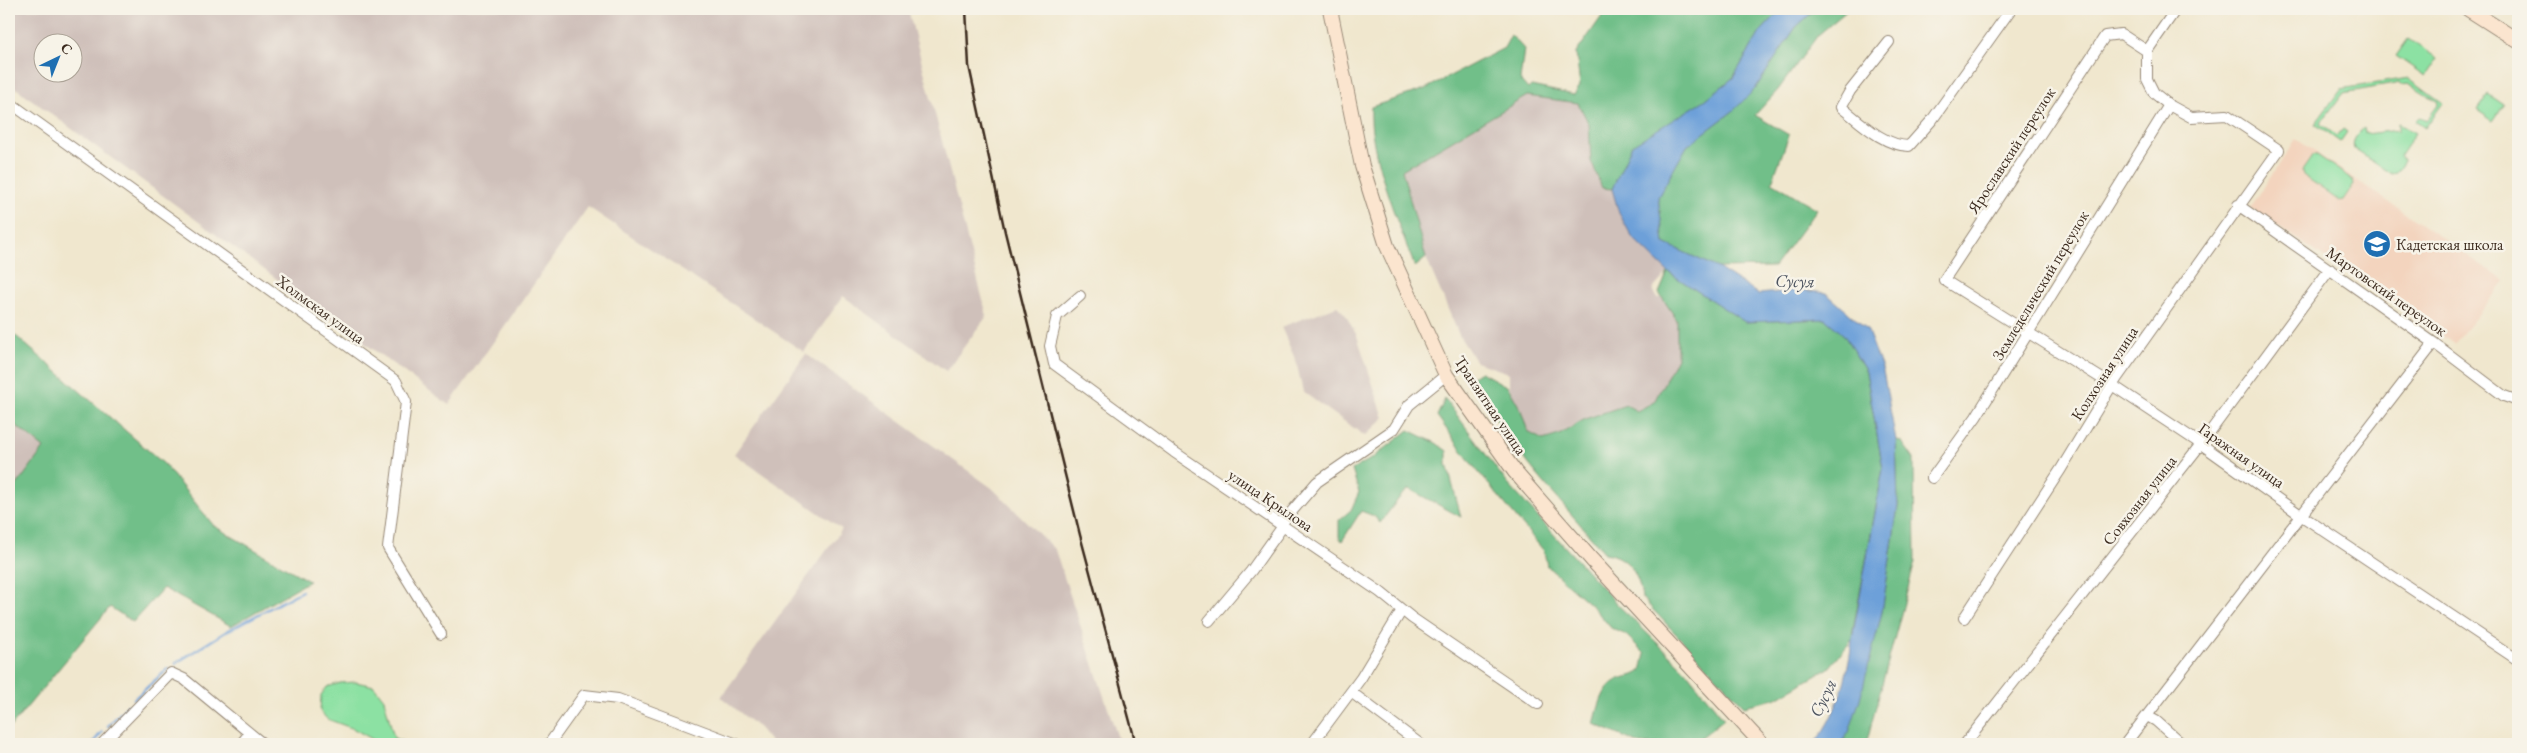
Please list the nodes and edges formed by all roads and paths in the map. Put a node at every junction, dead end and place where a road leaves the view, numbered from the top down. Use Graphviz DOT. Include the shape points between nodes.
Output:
graph roads {
  1 [pos="1330,9"];
  2 [pos="2011,9"];
  3 [pos="2176,9"];
  4 [pos="2468,9"];
  5 [pos="2516,36"];
  6 [pos="1889,42"];
  7 [pos="2147,51"];
  8 [pos="9,102"];
  9 [pos="2169,105"];
  10 [pos="2238,205"];
  11 [pos="2330,269"];
  12 [pos="1944,280"];
  13 [pos="1080,296"];
  14 [pos="2028,333"];
  15 [pos="2434,343"];
  16 [pos="1446,375"];
  17 [pos="2112,385"];
  18 [pos="2518,400"];
  19 [pos="2202,444"];
  20 [pos="1932,478"];
  21 [pos="2302,516"];
  22 [pos="1282,525"];
  23 [pos="1402,610"];
  24 [pos="1964,618"];
  25 [pos="1209,621"];
  26 [pos="442,634"];
  27 [pos="2518,660"];
  28 [pos="1351,692"];
  29 [pos="1538,704"];
  30 [pos="2147,716"];
  31 [pos="249,734"];
  32 [pos="102,744"];
  33 [pos="241,744"];
  34 [pos="263,744"];
  35 [pos="549,744"];
  36 [pos="737,744"];
  37 [pos="1312,744"];
  38 [pos="1420,744"];
  39 [pos="1762,744"];
  40 [pos="1965,744"];
  41 [pos="2125,744"];
  42 [pos="2182,744"];
  1 -- 16 [label="main road, Транзитная улица" via="1362,166 1384,237"];
  2 -- 6 [label="street" via="1932,120 1909,146 1899,146 1841,107"];
  3 -- 7 [label="street"];
  4 -- 5 [label="main road"];
  7 -- 9 [label="street" via="2147,79 2154,93"];
  7 -- 12 [label="street, Ярославский переулок" via="2121,34 2105,36"];
  8 -- 26 [label="street, Холмская улица" via="396,381 406,402 388,548"];
  9 -- 10 [label="street, Колхозная улица" via="2191,117 2227,115 2280,150"];
  9 -- 14 [label="street, Земледельческий переулок"];
  10 -- 11 [label="street, Мартовский переулок"];
  10 -- 17 [label="street, Колхозная улица"];
  11 -- 15 [label="street, Мартовский переулок"];
  11 -- 19 [label="street, Совхозная улица"];
  12 -- 14 [label="street, Гаражная улица"];
  13 -- 22 [label="street, улица Крылова" via="1057,316 1050,346 1054,364 1174,452"];
  14 -- 17 [label="street, Гаражная улица"];
  14 -- 20 [label="street, Земледельческий переулок" via="1963,438"];
  15 -- 18 [label="street, Мартовский переулок" via="2504,396"];
  15 -- 21 [label="street"];
  16 -- 22 [label="street" via="1409,405 1394,429 1317,482"];
  16 -- 39 [label="main road, Транзитная улица" via="1515,472"];
  17 -- 19 [label="street, Гаражная улица"];
  17 -- 24 [label="street, Колхозная улица"];
  19 -- 21 [label="street, Гаражная улица"];
  19 -- 40 [label="street, Совхозная улица"];
  21 -- 27 [label="street, Гаражная улица"];
  21 -- 30 [label="street"];
  22 -- 23 [label="street, улица Крылова"];
  22 -- 25 [label="street" via="1252,571"];
  23 -- 28 [label="street"];
  23 -- 29 [label="street, улица Крылова"];
  28 -- 37 [label="street"];
  28 -- 38 [label="street"];
  30 -- 41 [label="street"];
  30 -- 42 [label="street"];
  31 -- 32 [label="street" via="184,679 171,673"];
  31 -- 33 [label="street"];
  31 -- 34 [label="street"];
  35 -- 36 [label="street" via="584,694 618,699"];
}
